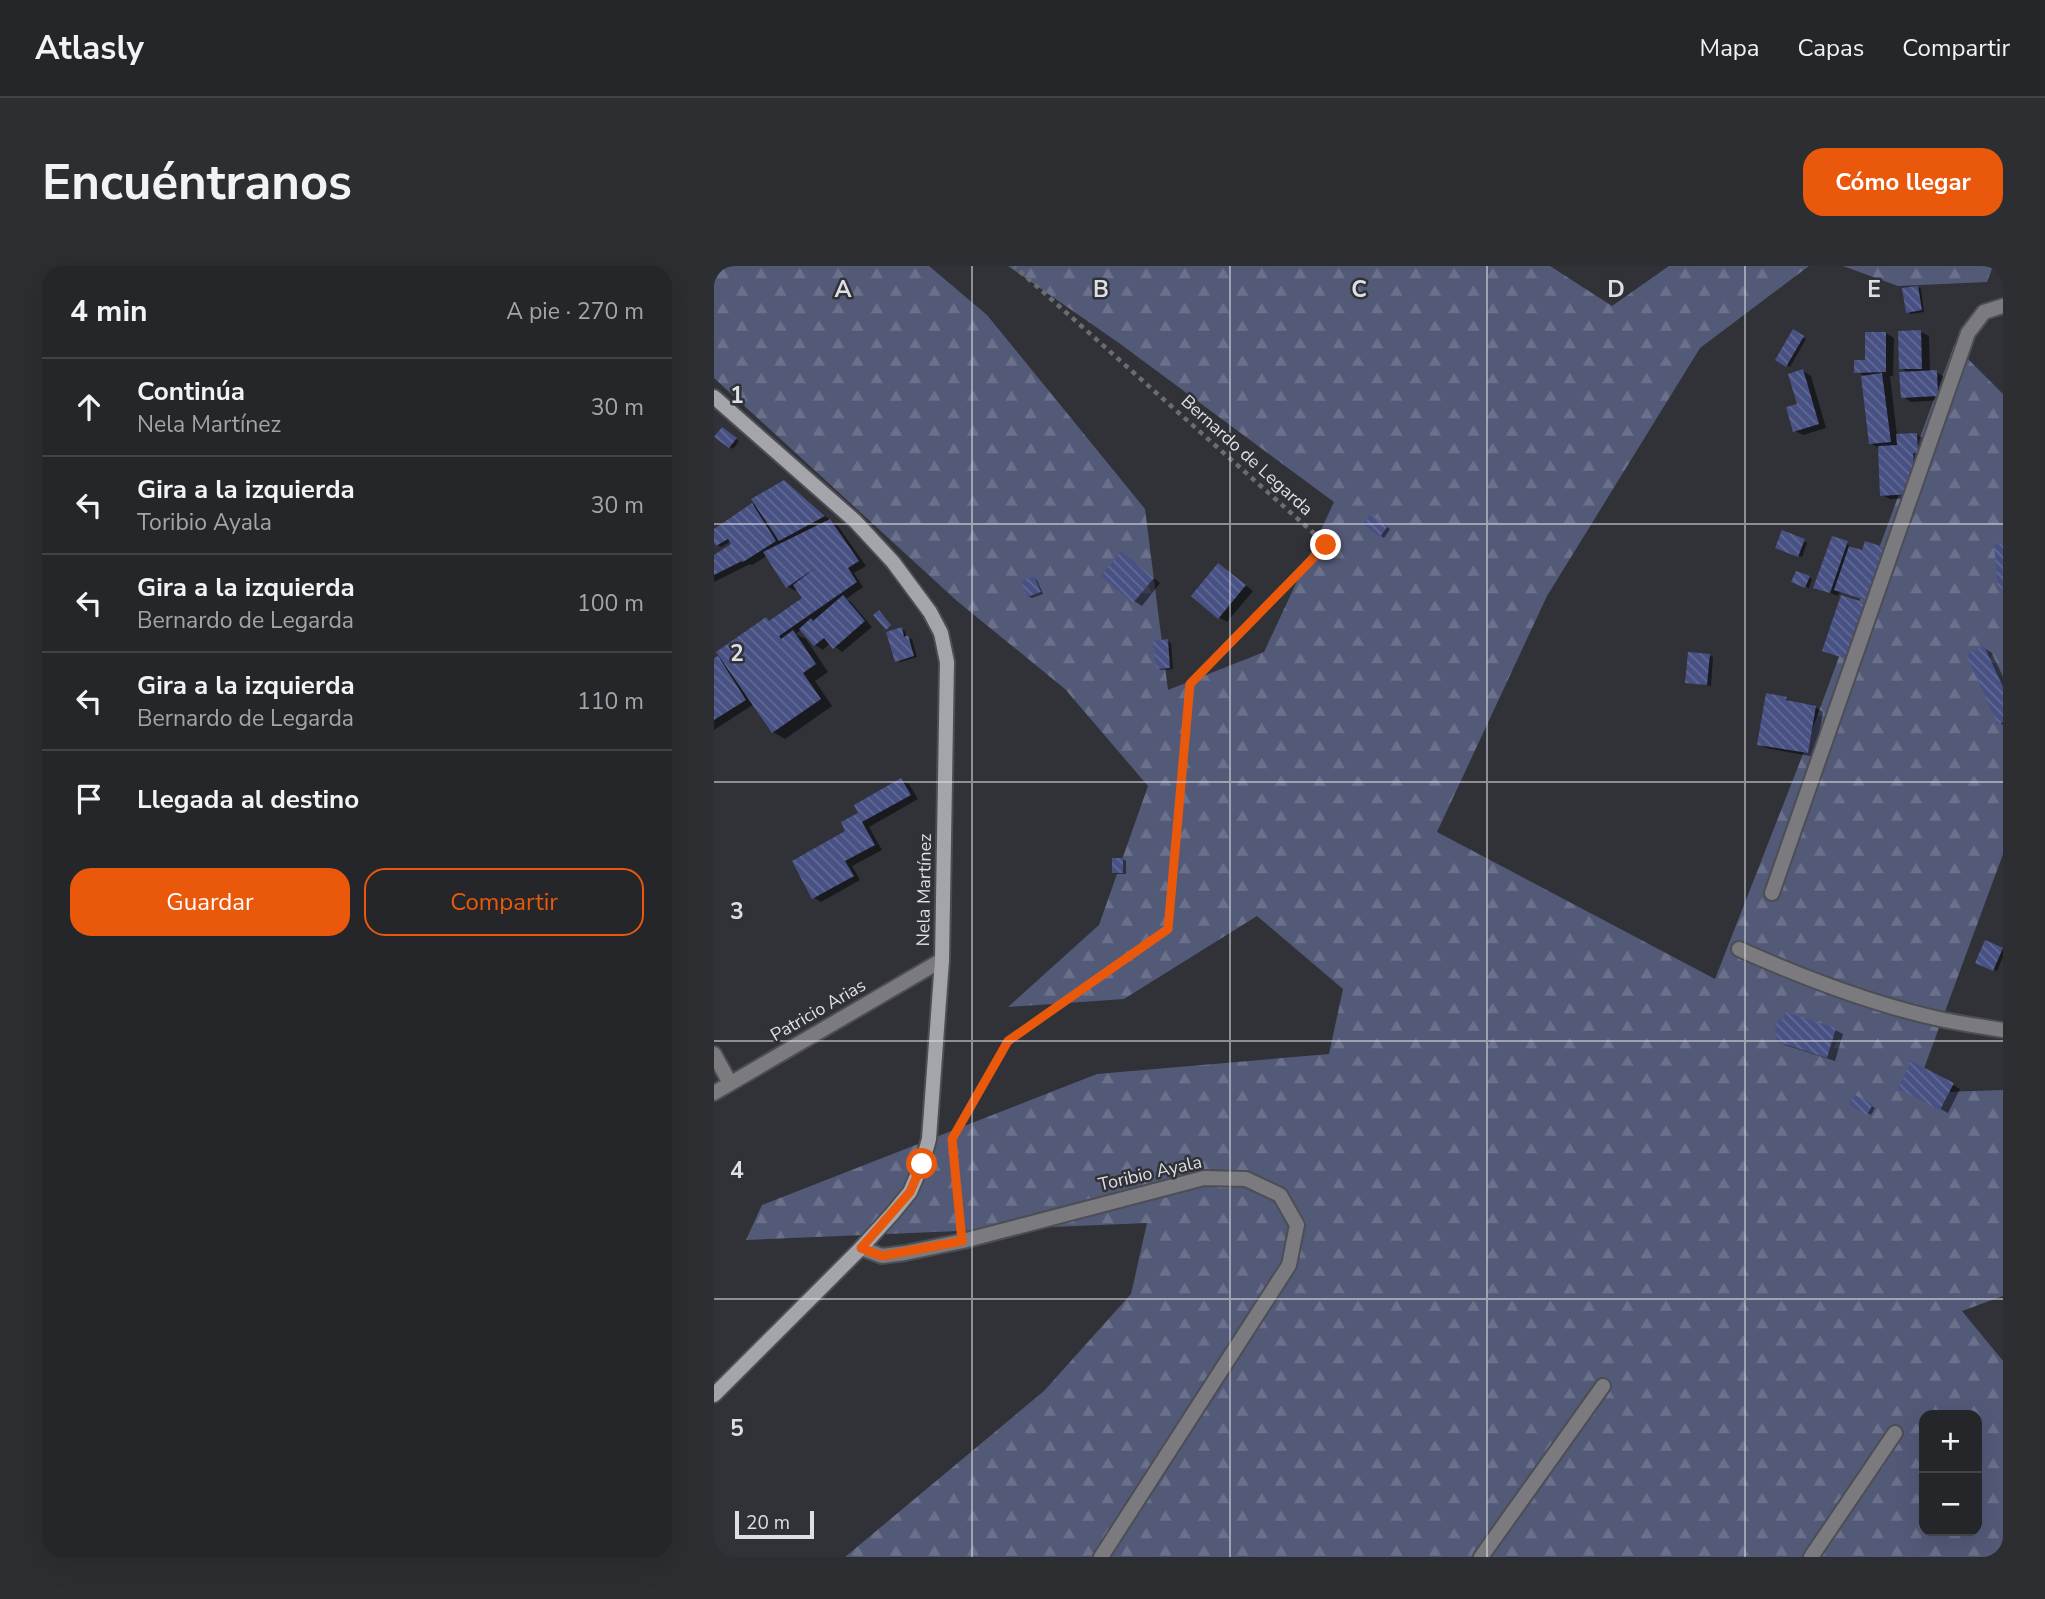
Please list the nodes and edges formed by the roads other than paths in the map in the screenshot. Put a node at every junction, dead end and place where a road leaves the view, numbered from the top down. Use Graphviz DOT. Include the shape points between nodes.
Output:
graph roads {
  1 [pos="2003,306"];
  2 [pos="714,397"];
  3 [pos="1772,894"];
  4 [pos="1739,949"];
  5 [pos="942,960"];
  6 [pos="2003,1030"];
  7 [pos="714,1054"];
  8 [pos="730,1083"];
  9 [pos="714,1093"];
  10 [pos="861,1248"];
  11 [pos="1603,1386"];
  12 [pos="714,1395"];
  13 [pos="1895,1433"];
  14 [pos="1101,1557"];
  15 [pos="1481,1557"];
  16 [pos="1811,1557"];
  1 -- 3 [label="street" via="1984,312 1968,333"];
  2 -- 5 [label="main road, Nela Martínez" via="855,521 893,562 941,633 947,662"];
  4 -- 6 [label="street" via="1874,1000"];
  5 -- 8 [label="street, Patricio Arias"];
  5 -- 10 [label="main road, Nela Martínez" via="929,1139 922,1164 910,1192"];
  7 -- 8 [label="street"];
  8 -- 9 [label="street, Patricio Arias"];
  10 -- 12 [label="main road, Nela Martínez"];
  10 -- 14 [label="street, Toribio Ayala" via="882,1256 962,1241 1204,1178 1246,1179 1280,1195 1297,1225 1289,1265"];
  11 -- 15 [label="street"];
  13 -- 16 [label="street"];
}
